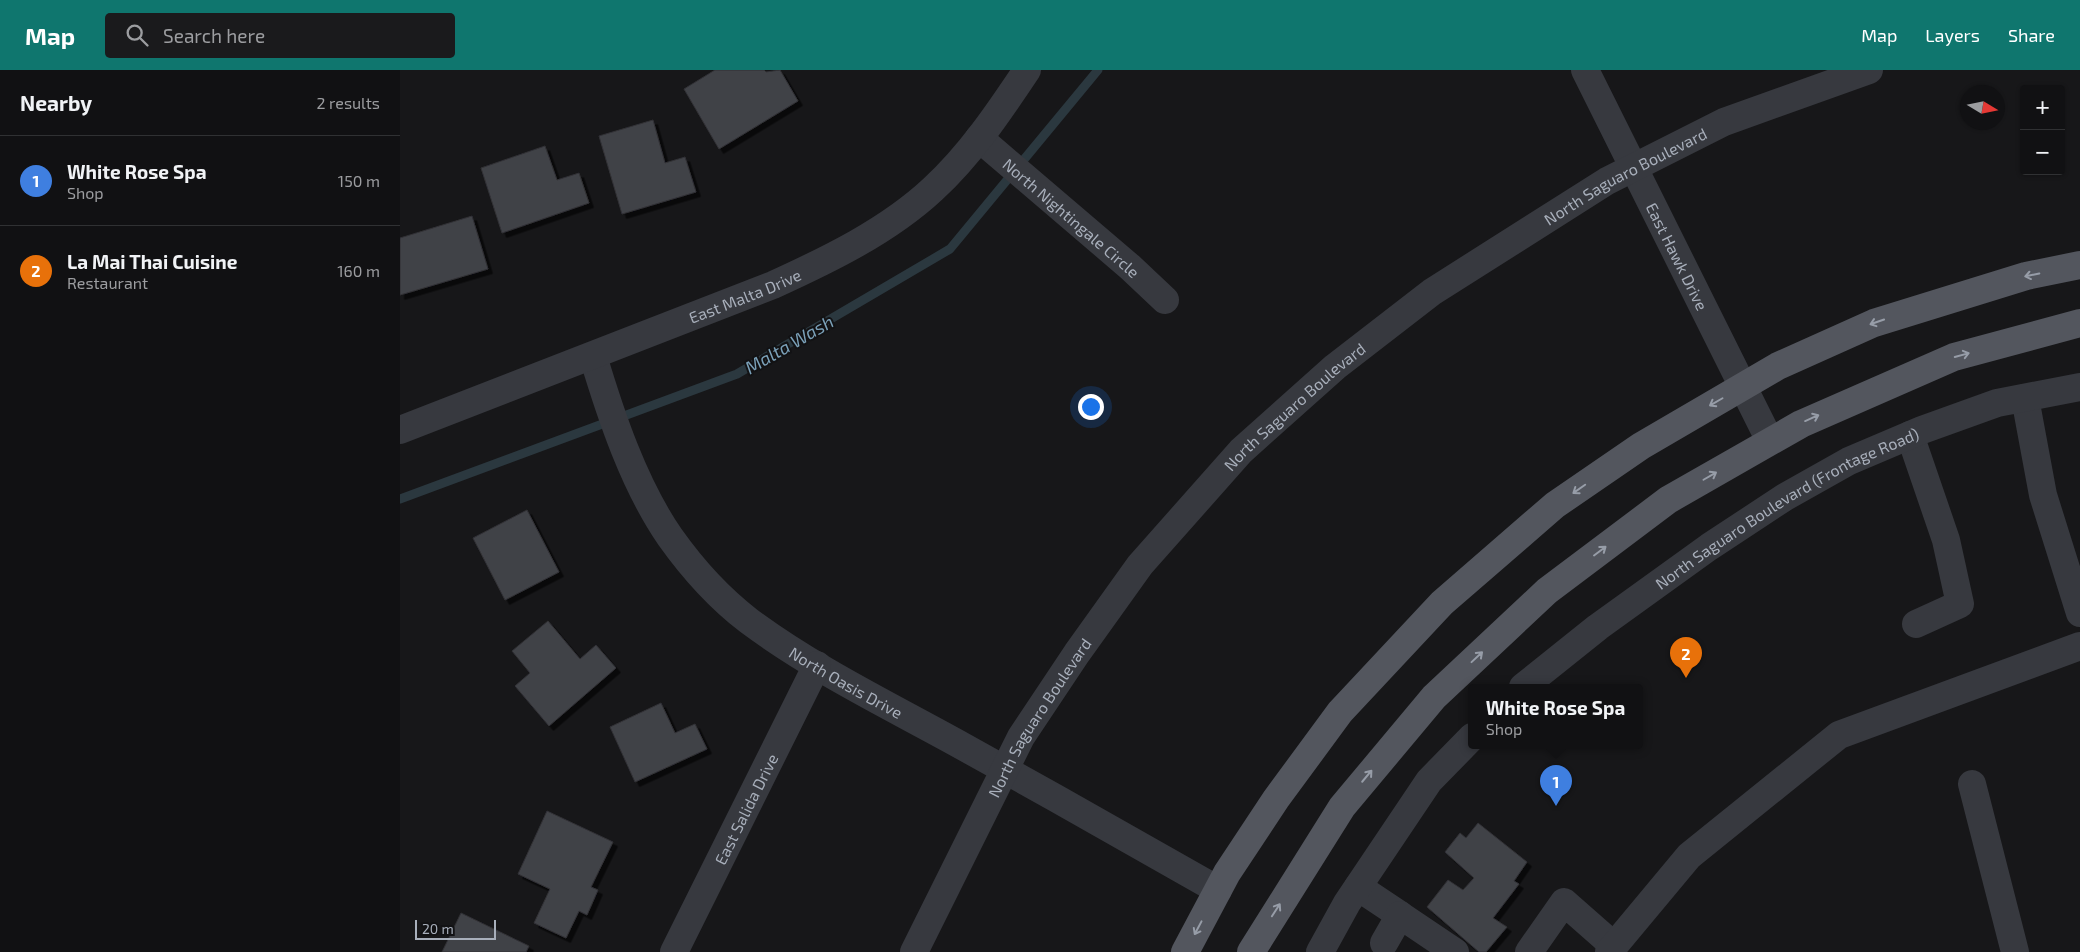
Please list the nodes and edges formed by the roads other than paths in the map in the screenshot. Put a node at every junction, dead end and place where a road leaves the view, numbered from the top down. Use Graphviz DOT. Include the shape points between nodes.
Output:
graph roads {
  1 [pos="1026,70"];
  2 [pos="1585,70"];
  3 [pos="1869,70"];
  4 [pos="979,138"];
  5 [pos="1632,168"];
  6 [pos="2080,265"];
  7 [pos="1165,300"];
  8 [pos="2080,323"];
  9 [pos="593,356"];
  10 [pos="1742,387"];
  11 [pos="2080,387"];
  12 [pos="2025,398"];
  13 [pos="400,430"];
  14 [pos="1910,436"];
  15 [pos="1770,442"];
  16 [pos="2080,613"];
  17 [pos="1916,624"];
  18 [pos="2080,646"];
  19 [pos="817,665"];
  20 [pos="1527,684"];
  21 [pos="1468,741"];
  22 [pos="1004,769"];
  23 [pos="1972,784"];
  24 [pos="1358,887"];
  25 [pos="1218,890"];
  26 [pos="1400,915"];
  27 [pos="1384,943"];
  28 [pos="1612,949"];
  29 [pos="674,952"];
  30 [pos="914,952"];
  31 [pos="1185,952"];
  32 [pos="1251,952"];
  33 [pos="1320,952"];
  34 [pos="1454,952"];
  35 [pos="1529,952"];
  36 [pos="2015,952"];
  1 -- 4 [label="street, East Malta Drive"];
  2 -- 5 [label="street, East Hawk Drive"];
  3 -- 5 [label="street, North Saguaro Boulevard" via="1724,122"];
  4 -- 7 [label="street, North Nightingale Circle"];
  4 -- 9 [label="street, East Malta Drive" via="932,190 853,245 773,285"];
  5 -- 10 [label="street, East Hawk Drive"];
  5 -- 22 [label="street, North Saguaro Boulevard" via="1432,292 1335,367 1241,451 1140,565 1020,737"];
  6 -- 10 [label="main road, one-way" via="2026,276 1874,322 1778,366"];
  15 -- 8 [label="main road, one-way" via="1801,424 1954,357"];
  9 -- 13 [label="street, East Malta Drive"];
  9 -- 19 [label="street, North Oasis Drive" via="607,404 643,489 670,536 726,601 750,621"];
  10 -- 15 [label="street, East Hawk Drive"];
  10 -- 25 [label="main road, one-way" via="1641,446 1555,505 1442,603 1340,712 1276,798"];
  11 -- 12 [label="street, North Saguaro Boulevard (Frontage Road)"];
  12 -- 14 [label="street, North Saguaro Boulevard (Frontage Road)" via="1997,403"];
  12 -- 16 [label="street" via="2043,495"];
  14 -- 17 [label="street" via="1946,540 1960,604"];
  14 -- 20 [label="street, North Saguaro Boulevard (Frontage Road)" via="1849,461 1785,497 1657,584"];
  32 -- 15 [label="main road, one-way" via="1342,808 1434,696 1547,591 1668,500"];
  18 -- 28 [label="street" via="1839,735 1689,856"];
  19 -- 22 [label="street, North Oasis Drive"];
  19 -- 29 [label="street, East Salida Drive"];
  21 -- 24 [label="street" via="1429,781"];
  22 -- 25 [label="street, North Oasis Drive"];
  22 -- 30 [label="street, North Saguaro Boulevard"];
  23 -- 36 [label="street"];
  24 -- 26 [label="street"];
  24 -- 33 [label="street"];
  25 -- 31 [label="main road, one-way"];
  26 -- 27 [label="street"];
  26 -- 34 [label="street"];
  28 -- 35 [label="street" via="1564,902"];
}
